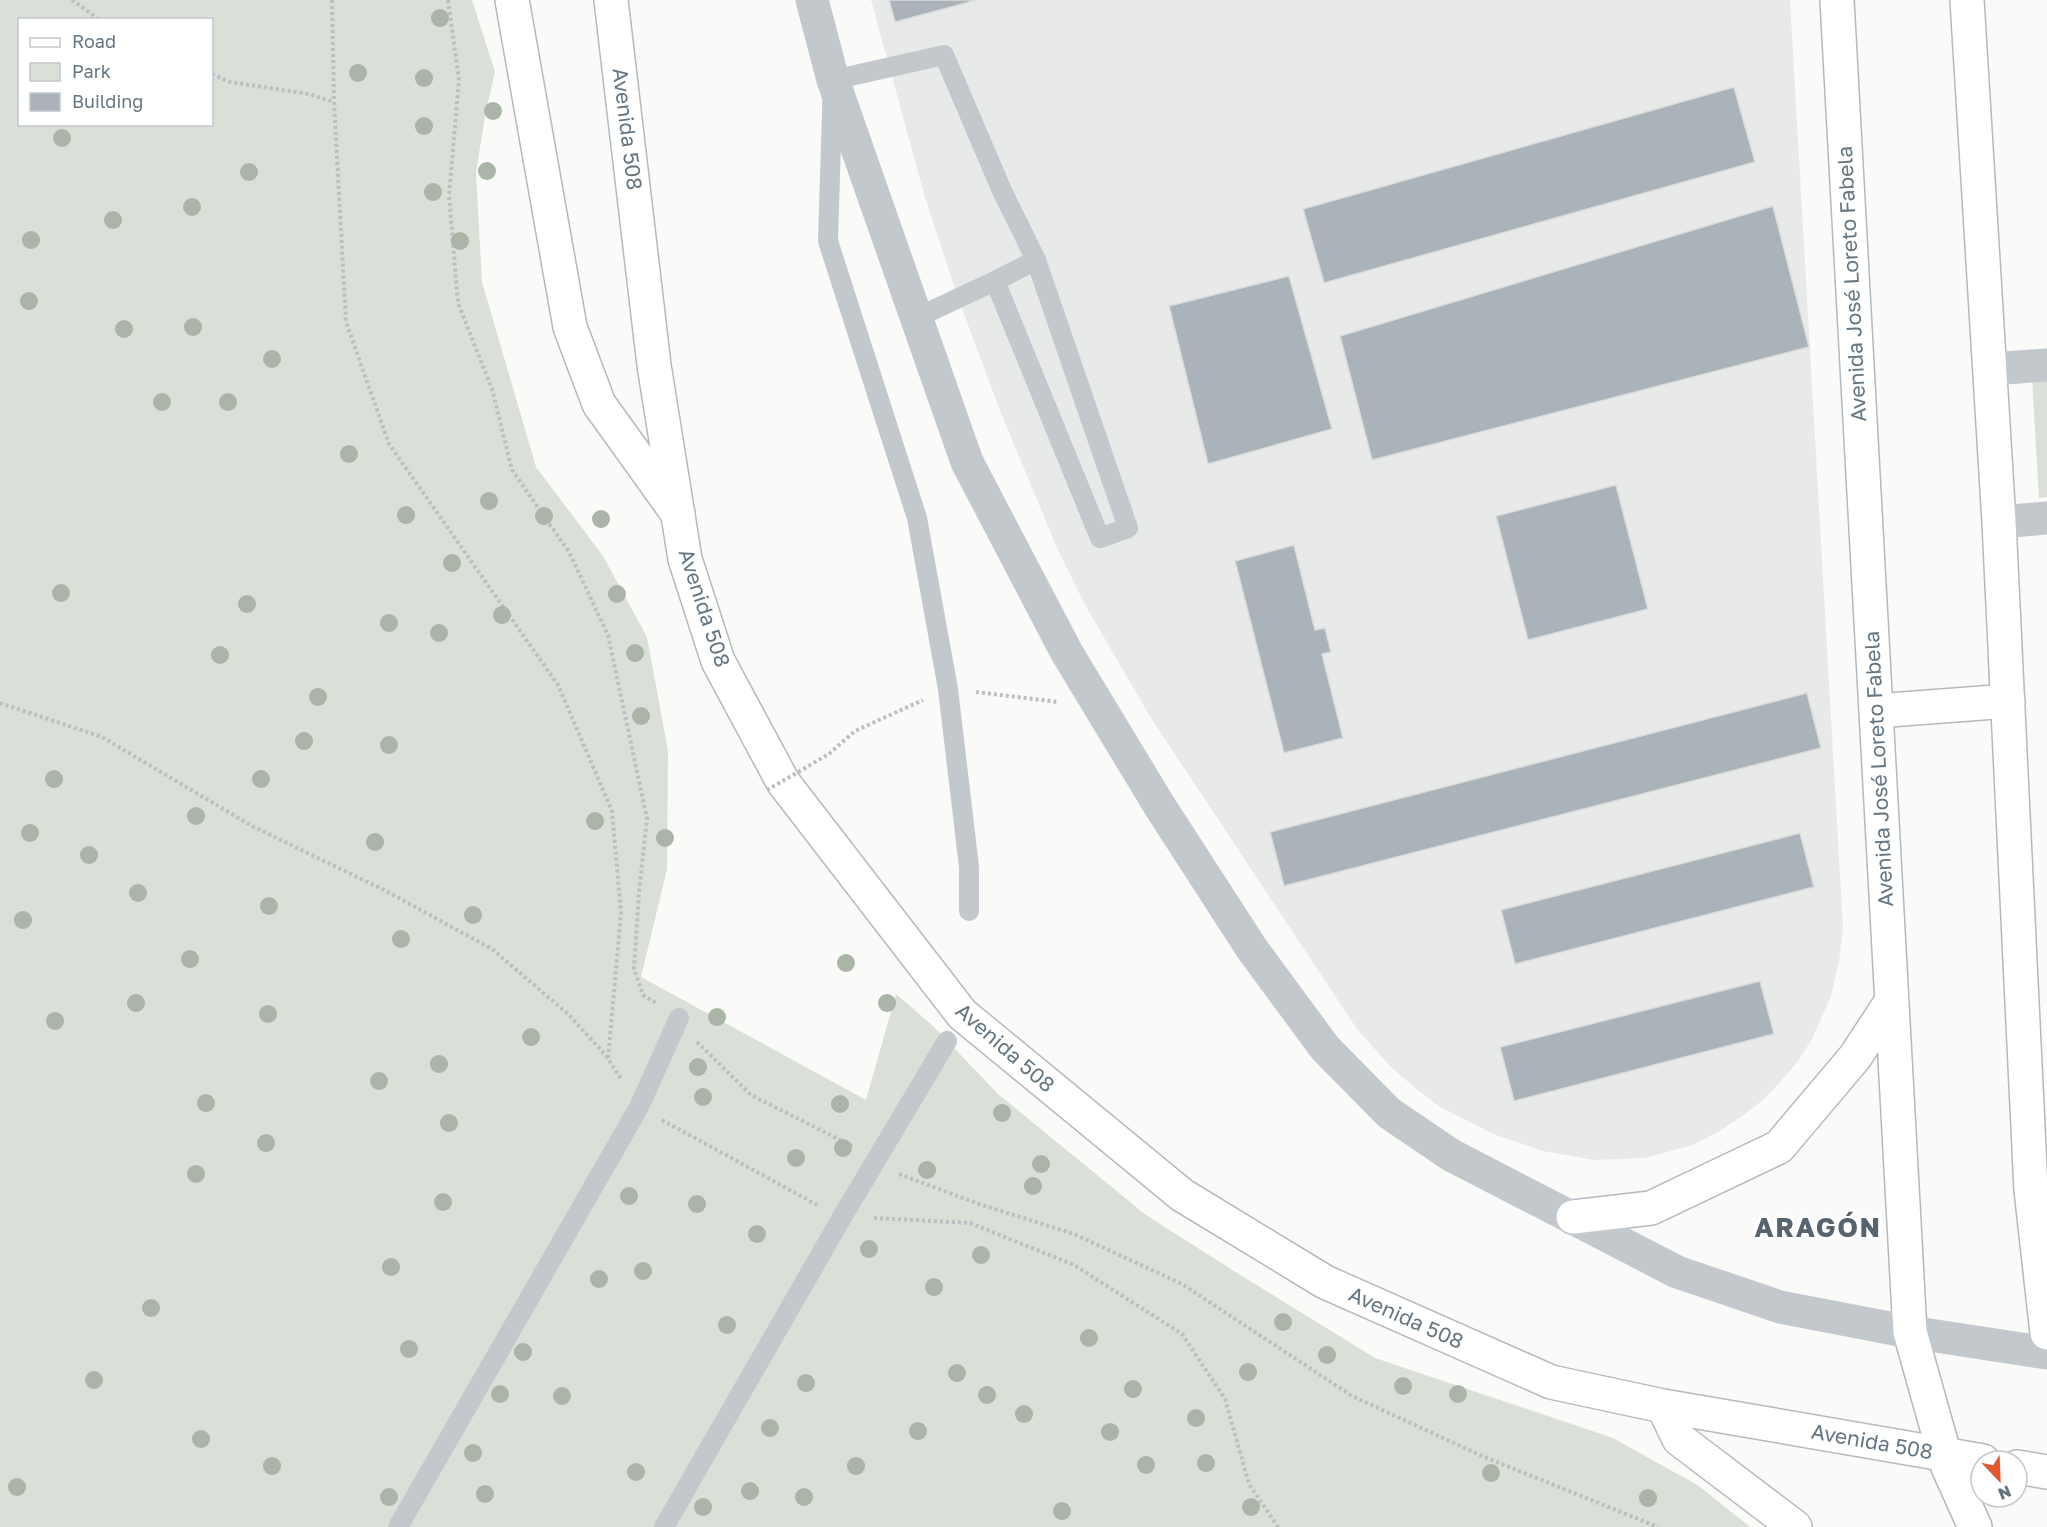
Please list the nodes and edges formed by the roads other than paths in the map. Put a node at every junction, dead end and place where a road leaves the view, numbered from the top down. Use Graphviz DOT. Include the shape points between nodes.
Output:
graph roads {
  1 [pos="512,0"];
  2 [pos="611,0"];
  3 [pos="812,0"];
  4 [pos="1836,0"];
  5 [pos="1967,0"];
  6 [pos="833,80"];
  7 [pos="1036,260"];
  8 [pos="995,282"];
  9 [pos="916,318"];
  10 [pos="2047,365"];
  11 [pos="1990,369"];
  12 [pos="678,514"];
  13 [pos="2047,518"];
  14 [pos="1999,522"];
  15 [pos="2008,701"];
  16 [pos="1876,711"];
  17 [pos="969,911"];
  18 [pos="1891,1002"];
  19 [pos="679,1018"];
  20 [pos="953,1029"];
  21 [pos="2039,1199"];
  22 [pos="1574,1217"];
  23 [pos="1910,1332"];
  24 [pos="2047,1333"];
  25 [pos="2047,1353"];
  26 [pos="1663,1406"];
  27 [pos="1944,1454"];
  28 [pos="1969,1458"];
  29 [pos="2029,1469"];
  30 [pos="2047,1472"];
  31 [pos="398,1527"];
  32 [pos="664,1527"];
  33 [pos="1795,1527"];
  34 [pos="1975,1527"];
  1 -- 12 [label="main road" via="570,327 599,404"];
  2 -- 12 [label="main road, Avenida 508" via="654,365"];
  3 -- 6 [label="street"];
  4 -- 16 [label="main road, Avenida José Loreto Fabela"];
  5 -- 11 [label="main road"];
  6 -- 7 [label="lane" via="944,55"];
  6 -- 9 [label="street"];
  6 -- 17 [label="lane" via="828,241 917,518 948,689 969,867"];
  7 -- 8 [label="lane"];
  7 -- 8 [label="lane" via="1128,528 1100,538"];
  8 -- 9 [label="lane"];
  9 -- 22 [label="street" via="967,462 1067,653 1252,949 1325,1048 1389,1113 1451,1155"];
  10 -- 11 [label="street"];
  11 -- 14 [label="main road"];
  12 -- 20 [label="main road, Avenida 508" via="685,559 718,661 783,782"];
  13 -- 14 [label="street"];
  14 -- 15 [label="main road"];
  15 -- 16 [label="main road"];
  15 -- 21 [label="main road"];
  16 -- 18 [label="main road, Avenida José Loreto Fabela"];
  18 -- 22 [label="main road" via="1855,1057 1779,1147 1651,1208"];
  18 -- 23 [label="main road, Avenida José Loreto Fabela"];
  19 -- 31 [label="lane" via="639,1107"];
  20 -- 26 [label="main road, Avenida 508" via="1182,1195 1325,1282 1551,1382"];
  20 -- 32 [label="lane"];
  21 -- 24 [label="main road"];
  22 -- 23 [label="street" via="1677,1272 1780,1307"];
  23 -- 25 [label="street"];
  23 -- 27 [label="main road, Avenida José Loreto Fabela"];
  26 -- 27 [label="main road, Avenida 508"];
  26 -- 33 [label="main road" via="1679,1439"];
  27 -- 28 [label="main road, Avenida 508"];
  27 -- 34 [label="main road, Avenida José Loreto Fabela"];
  29 -- 30 [label="main road"];
}
